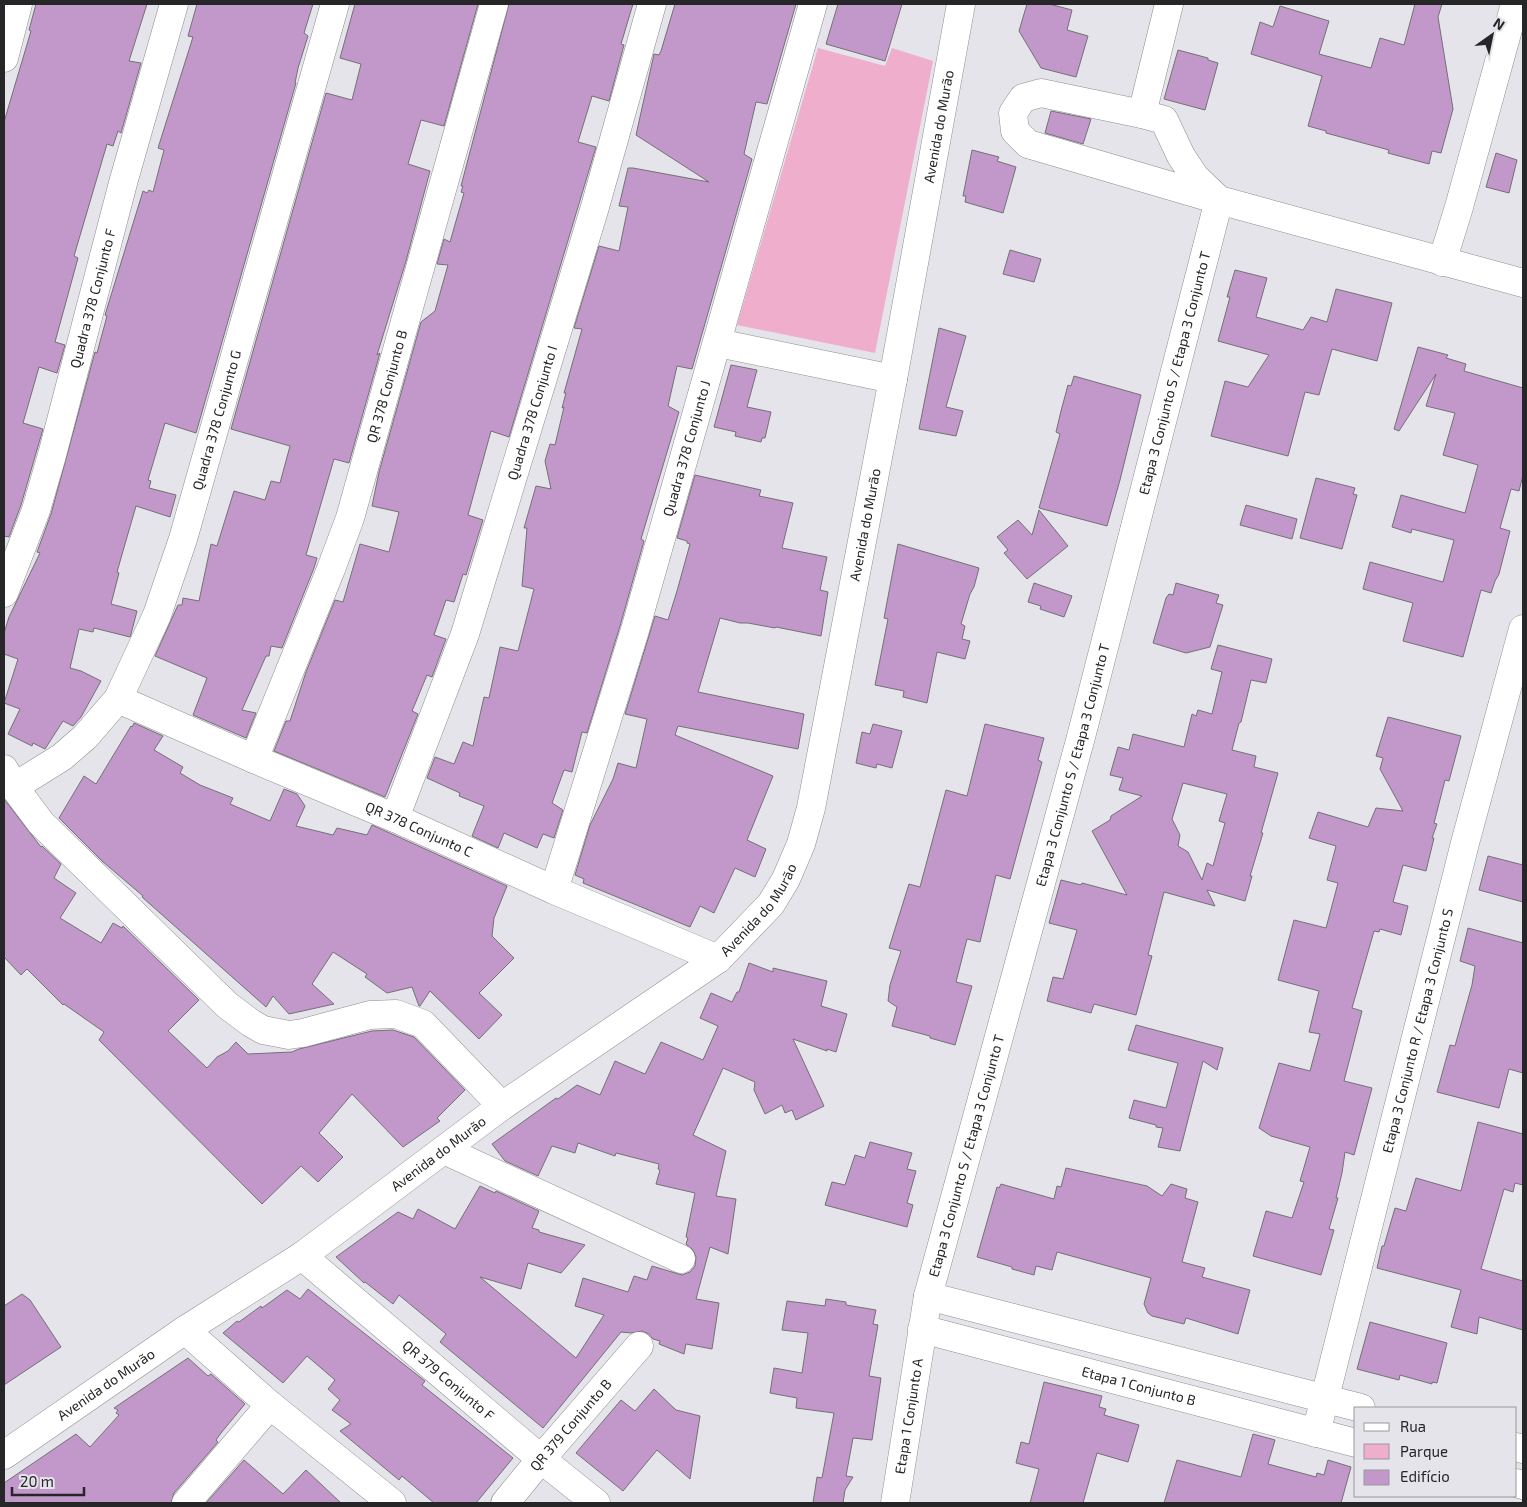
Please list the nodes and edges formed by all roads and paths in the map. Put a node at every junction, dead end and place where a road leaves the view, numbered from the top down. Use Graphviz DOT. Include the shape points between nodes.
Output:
graph roads {
  1 [pos="18,4"];
  2 [pos="174,4"];
  3 [pos="335,4"];
  4 [pos="494,4"];
  5 [pos="652,4"];
  6 [pos="813,4"];
  7 [pos="961,4"];
  8 [pos="1169,4"];
  9 [pos="1515,4"];
  10 [pos="4,58"];
  11 [pos="1142,114"];
  12 [pos="1219,200"];
  13 [pos="1442,262"];
  14 [pos="1523,283"];
  15 [pos="718,343"];
  16 [pos="893,379"];
  17 [pos="4,593"];
  18 [pos="1523,629"];
  19 [pos="118,699"];
  20 [pos="254,759"];
  21 [pos="9,778"];
  22 [pos="395,818"];
  23 [pos="554,890"];
  24 [pos="718,958"];
  25 [pos="502,1106"];
  26 [pos="444,1150"];
  27 [pos="302,1256"];
  28 [pos="681,1259"];
  29 [pos="928,1296"];
  30 [pos="922,1329"];
  31 [pos="185,1330"];
  32 [pos="639,1346"];
  33 [pos="1326,1399"];
  34 [pos="270,1405"];
  35 [pos="1357,1407"];
  36 [pos="1316,1433"];
  37 [pos="1354,1442"];
  38 [pos="4,1455"];
  39 [pos="541,1459"];
  40 [pos="186,1503"];
  41 [pos="392,1503"];
  42 [pos="505,1503"];
  43 [pos="596,1503"];
  44 [pos="895,1503"];
  1 -- 10 [label="street"];
  2 -- 17 [label="street, Quadra 378 Conjunto F" via="52,456 36,510"];
  3 -- 19 [label="street, Quadra 378 Conjunto G" via="183,539 157,615"];
  4 -- 20 [label="street, QR 378 Conjunto B" via="350,518"];
  5 -- 22 [label="street, Quadra 378 Conjunto I" via="595,208 465,634"];
  6 -- 15 [label="street, Quadra 378 Conjunto J"];
  7 -- 16 [label="street, Avenida do Murão"];
  8 -- 11 [label="street"];
  9 -- 13 [label="street"];
  11 -- 12 [label="street" via="1164,120 1195,177"];
  11 -- 12 [label="street" via="1041,93 1023,98 1013,113 1015,131 1028,144"];
  12 -- 13 [label="street"];
  12 -- 29 [label="street, Etapa 3 Conjunto S / Etapa 3 Conjunto T" via="1081,737"];
  13 -- 14 [label="street"];
  15 -- 16 [label="street"];
  15 -- 23 [label="street, Quadra 378 Conjunto J" via="635,630"];
  16 -- 24 [label="street, Avenida do Murão" via="802,844 771,904"];
  18 -- 33 [label="street, Etapa 3 Conjunto R / Etapa 3 Conjunto S" via="1465,843"];
  19 -- 20 [label="street, QR 378 Conjunto C"];
  19 -- 21 [label="street, Quadra 378 Conjunto G" via="86,737 62,757"];
  20 -- 22 [label="street, QR 378 Conjunto C"];
  21 -- 25 [label="street" via="41,823 227,1005 251,1024 289,1035 370,1015 396,1014 423,1024"];
  22 -- 23 [label="street, QR 378 Conjunto C"];
  23 -- 24 [label="street, QR 378 Conjunto C"];
  24 -- 25 [label="street, Avenida do Murão"];
  25 -- 26 [label="street, Avenida do Murão"];
  26 -- 27 [label="street, Avenida do Murão"];
  26 -- 28 [label="street"];
  27 -- 31 [label="street, Avenida do Murão"];
  27 -- 39 [label="street, QR 379 Conjunto F"];
  29 -- 30 [label="street, Etapa 3 Conjunto S / Etapa 3 Conjunto T"];
  29 -- 33 [label="street"];
  30 -- 36 [label="street, Etapa 1 Conjunto B"];
  30 -- 44 [label="street, Etapa 1 Conjunto A"];
  31 -- 34 [label="street"];
  31 -- 38 [label="street, Avenida do Murão"];
  32 -- 39 [label="street, QR 379 Conjunto B"];
  33 -- 35 [label="street"];
  33 -- 36 [label="street, Etapa 3 Conjunto R / Etapa 3 Conjunto S"];
  34 -- 40 [label="street"];
  34 -- 41 [label="street"];
  36 -- 37 [label="street, Etapa 1 Conjunto B"];
  39 -- 42 [label="street, QR 379 Conjunto B"];
  39 -- 43 [label="street, QR 379 Conjunto F"];
}
